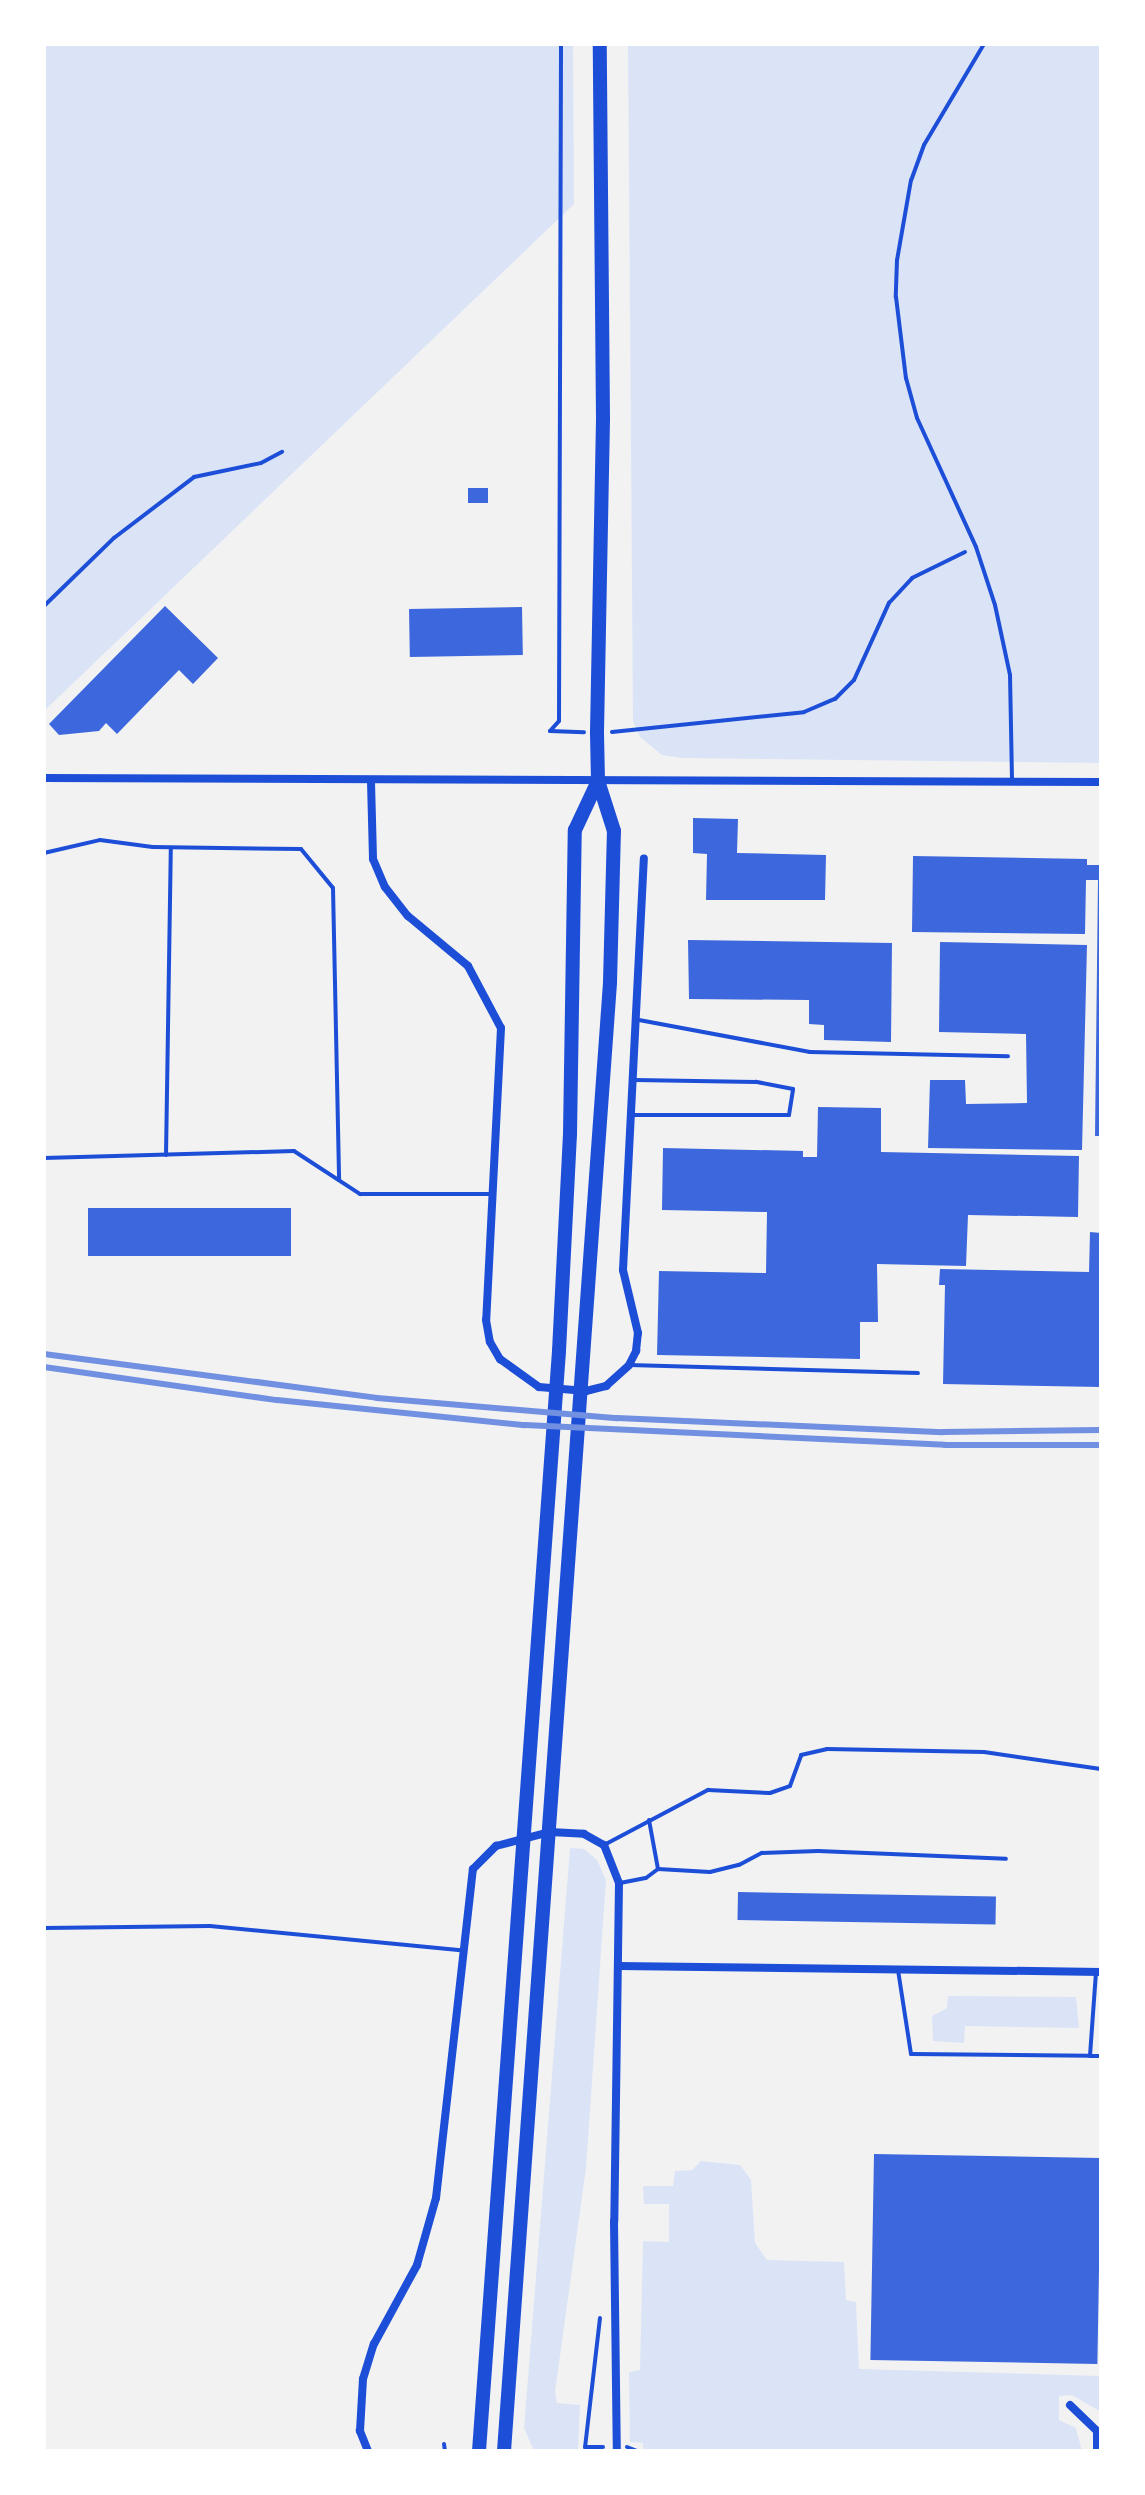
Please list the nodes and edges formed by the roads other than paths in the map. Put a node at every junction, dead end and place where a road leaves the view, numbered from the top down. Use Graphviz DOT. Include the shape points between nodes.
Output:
graph roads {
  1 [pos="600,44"];
  2 [pos="984,44"];
  3 [pos="44,778"];
  4 [pos="598,781"];
  5 [pos="1012,781"];
  6 [pos="371,782"];
  7 [pos="1101,782"];
  8 [pos="171,848"];
  9 [pos="44,853"];
  10 [pos="644,859"];
  11 [pos="639,1020"];
  12 [pos="1008,1056"];
  13 [pos="635,1080"];
  14 [pos="632,1115"];
  15 [pos="166,1155"];
  16 [pos="44,1158"];
  17 [pos="339,1180"];
  18 [pos="493,1194"];
  19 [pos="629,1365"];
  20 [pos="918,1373"];
  21 [pos="1101,1769"];
  22 [pos="649,1820"];
  23 [pos="604,1845"];
  24 [pos="1006,1859"];
  25 [pos="658,1869"];
  26 [pos="619,1883"];
  27 [pos="44,1928"];
  28 [pos="461,1950"];
  29 [pos="618,1966"];
  30 [pos="898,1970"];
  31 [pos="1098,1972"];
  32 [pos="1090,2056"];
  33 [pos="1101,2056"];
  34 [pos="1070,2405"];
  35 [pos="368,2451"];
  36 [pos="479,2451"];
  37 [pos="504,2451"];
  38 [pos="617,2451"];
  39 [pos="1097,2451"];
  1 -- 4 [label="main road"];
  2 -- 5 [label="lane" via="924,145 911,180 896,288 906,378 917,418 976,547 1010,675"];
  3 -- 6 [label="street"];
  4 -- 5 [label="street"];
  4 -- 6 [label="street"];
  4 -- 36 [label="main road" via="575,830 570,1134 559,1351"];
  4 -- 37 [label="main road" via="614,831 586,1353"];
  5 -- 7 [label="street"];
  6 -- 18 [label="street" via="373,859 385,887 408,916 468,966 501,1028"];
  8 -- 9 [label="lane" via="100,840"];
  8 -- 15 [label="lane"];
  8 -- 17 [label="lane" via="301,849 333,888"];
  10 -- 11 [label="street"];
  11 -- 12 [label="lane" via="810,1052"];
  11 -- 13 [label="street"];
  13 -- 14 [label="street"];
  13 -- 14 [label="lane" via="756,1082 793,1089 789,1115"];
  14 -- 19 [label="street" via="623,1270 638,1333"];
  15 -- 16 [label="lane"];
  15 -- 17 [label="lane" via="294,1151"];
  17 -- 18 [label="lane" via="360,1194"];
  18 -- 19 [label="street" via="486,1320 500,1359 539,1387 562,1391 606,1386"];
  19 -- 20 [label="lane"];
  21 -- 22 [label="lane" via="984,1752 827,1749 801,1755 790,1786 770,1793 708,1790"];
  22 -- 23 [label="lane"];
  22 -- 25 [label="lane"];
  23 -- 26 [label="street"];
  23 -- 28 [label="street" via="584,1834 550,1832 519,1836 482,1855 469,1884"];
  24 -- 25 [label="lane" via="818,1851 762,1853 710,1872"];
  25 -- 26 [label="lane" via="646,1878"];
  26 -- 29 [label="street"];
  27 -- 28 [label="lane" via="210,1926"];
  28 -- 35 [label="street" via="430,2230 363,2379 360,2431"];
  29 -- 30 [label="street"];
  29 -- 38 [label="street"];
  30 -- 31 [label="street"];
  30 -- 32 [label="lane" via="911,2054"];
  31 -- 32 [label="lane"];
  32 -- 33 [label="lane"];
  34 -- 39 [label="street" via="1097,2431"];
}
